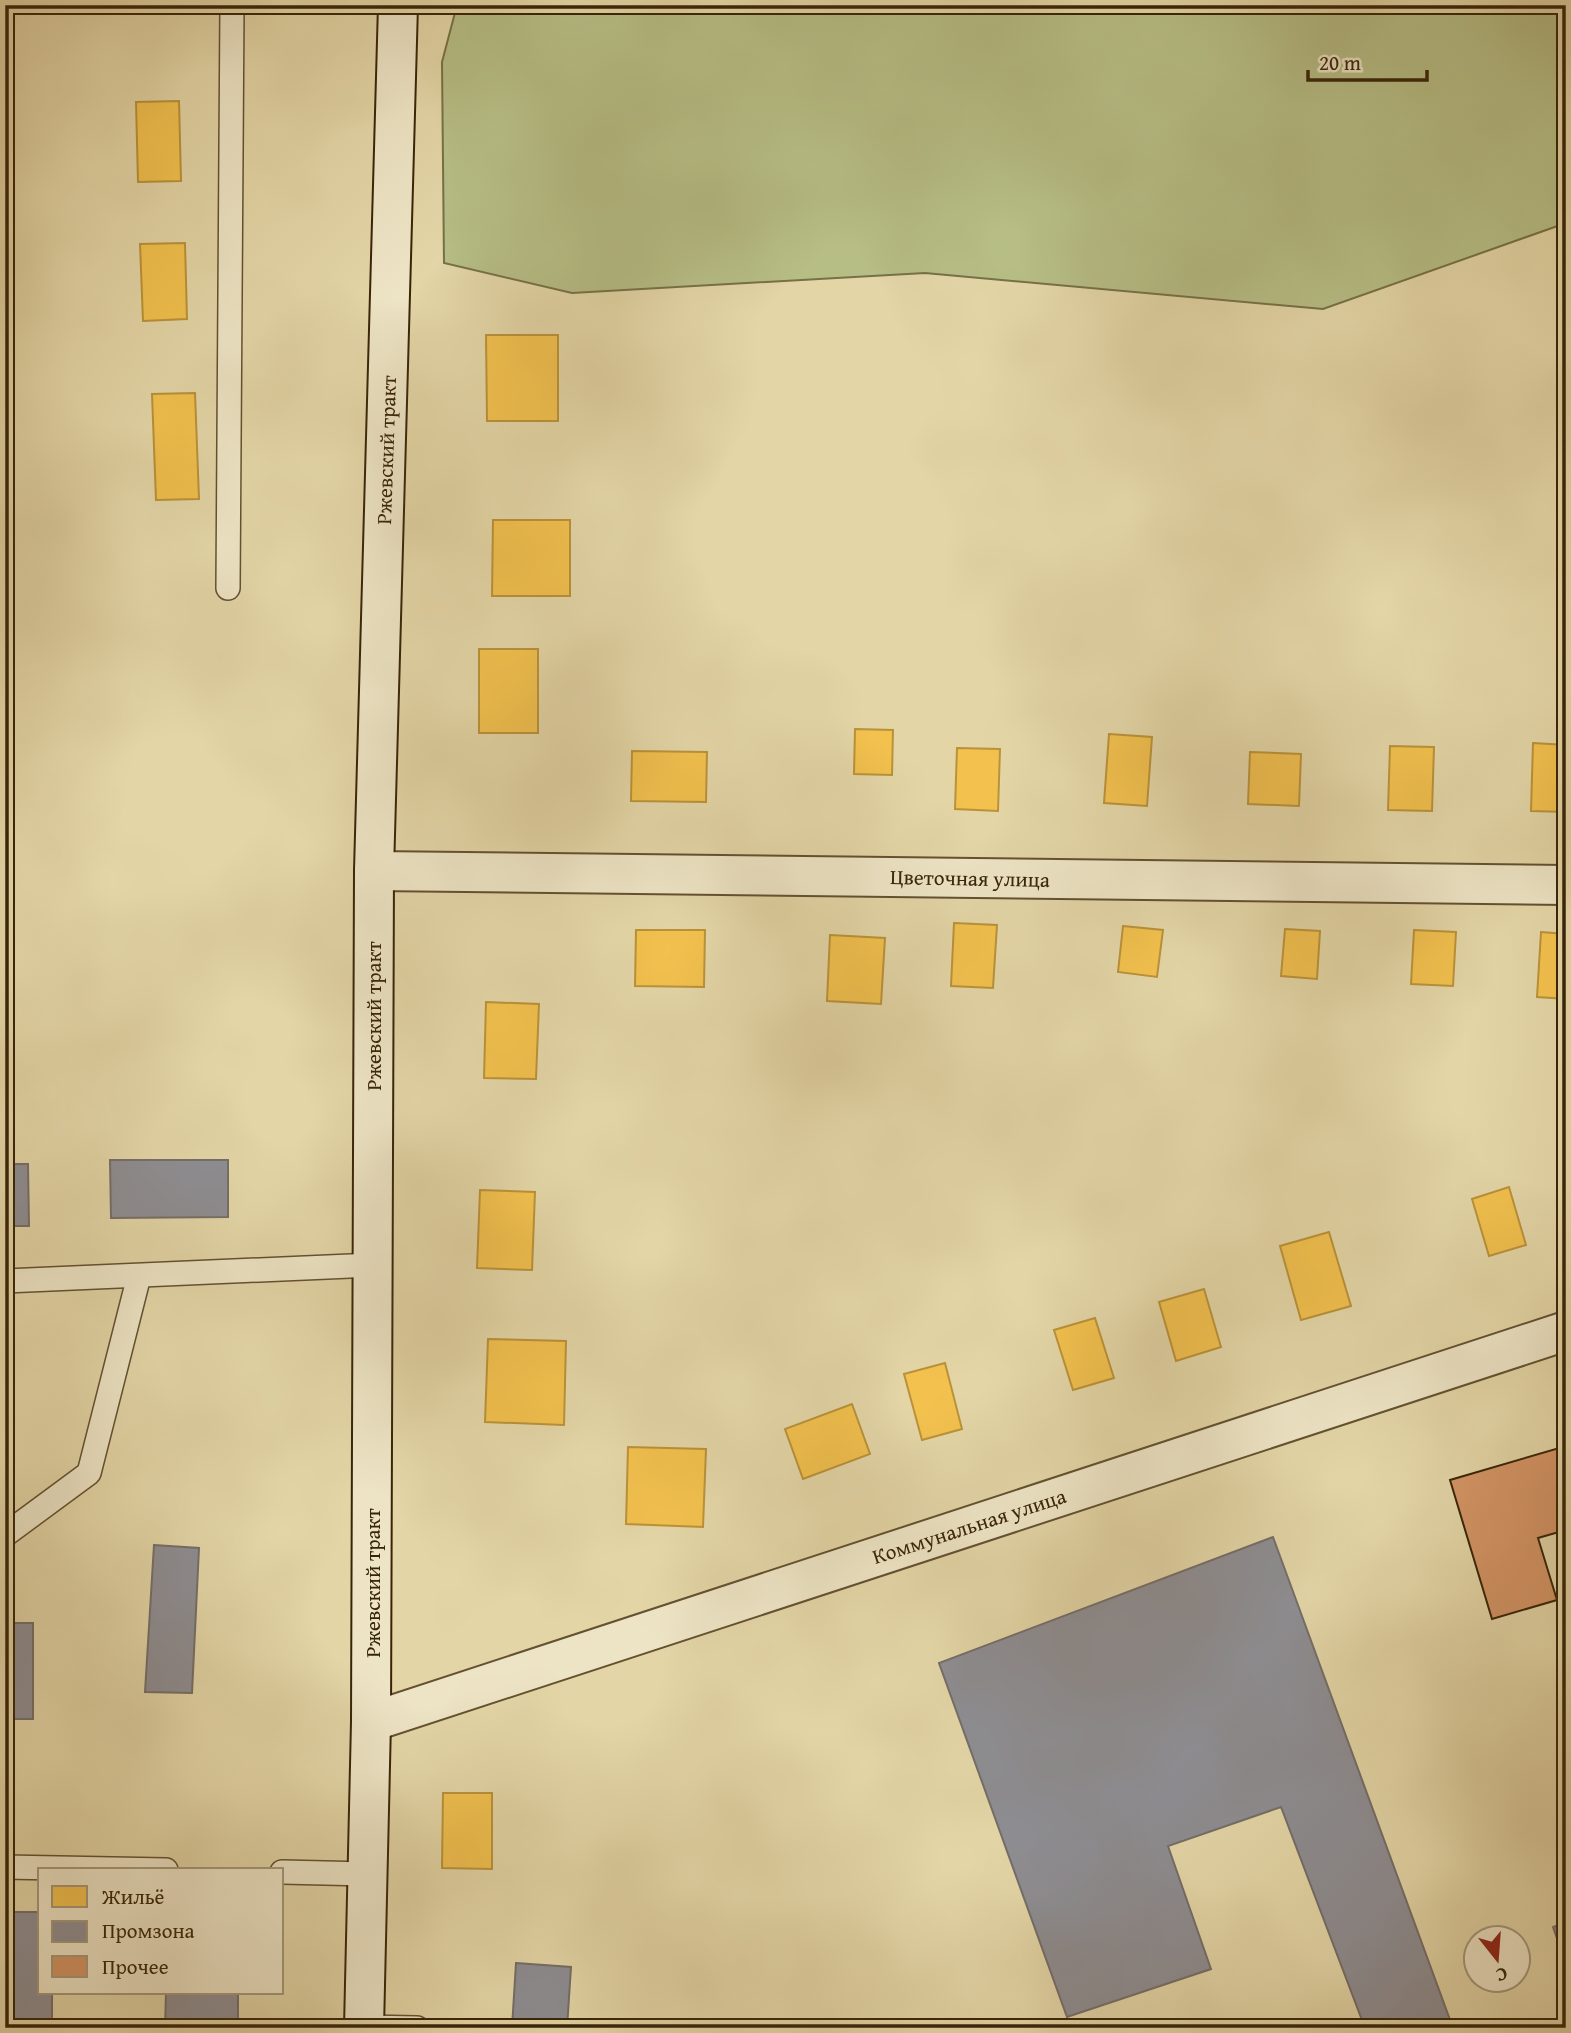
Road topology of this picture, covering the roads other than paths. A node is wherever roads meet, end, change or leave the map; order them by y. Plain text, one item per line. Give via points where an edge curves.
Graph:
1 (232, 5) edge
2 (398, 5) edge
3 (228, 588) dead end
4 (374, 871) junction
5 (1566, 885) edge
6 (373, 1265) junction
7 (139, 1276) junction
8 (5, 1282) edge
9 (1566, 1331) edge
10 (5, 1535) edge
11 (371, 1722) junction
12 (5, 1867) edge
13 (59, 1868) edge
14 (284, 1872) edge
15 (368, 1874) junction
16 (364, 2027) edge
17 (417, 2028) edge

1 - 3 lane
2 - 4 street, Ржевский тракт
4 - 5 street, Цветочная улица
4 - 6 street, Ржевский тракт
6 - 7 lane
6 - 11 street, Ржевский тракт
7 - 8 lane
7 - 10 lane via 89,1472
9 - 11 street, Коммунальная улица
11 - 15 street, Ржевский тракт
12 - 13 lane
14 - 15 lane
15 - 16 street, Ржевский тракт
16 - 17 lane

